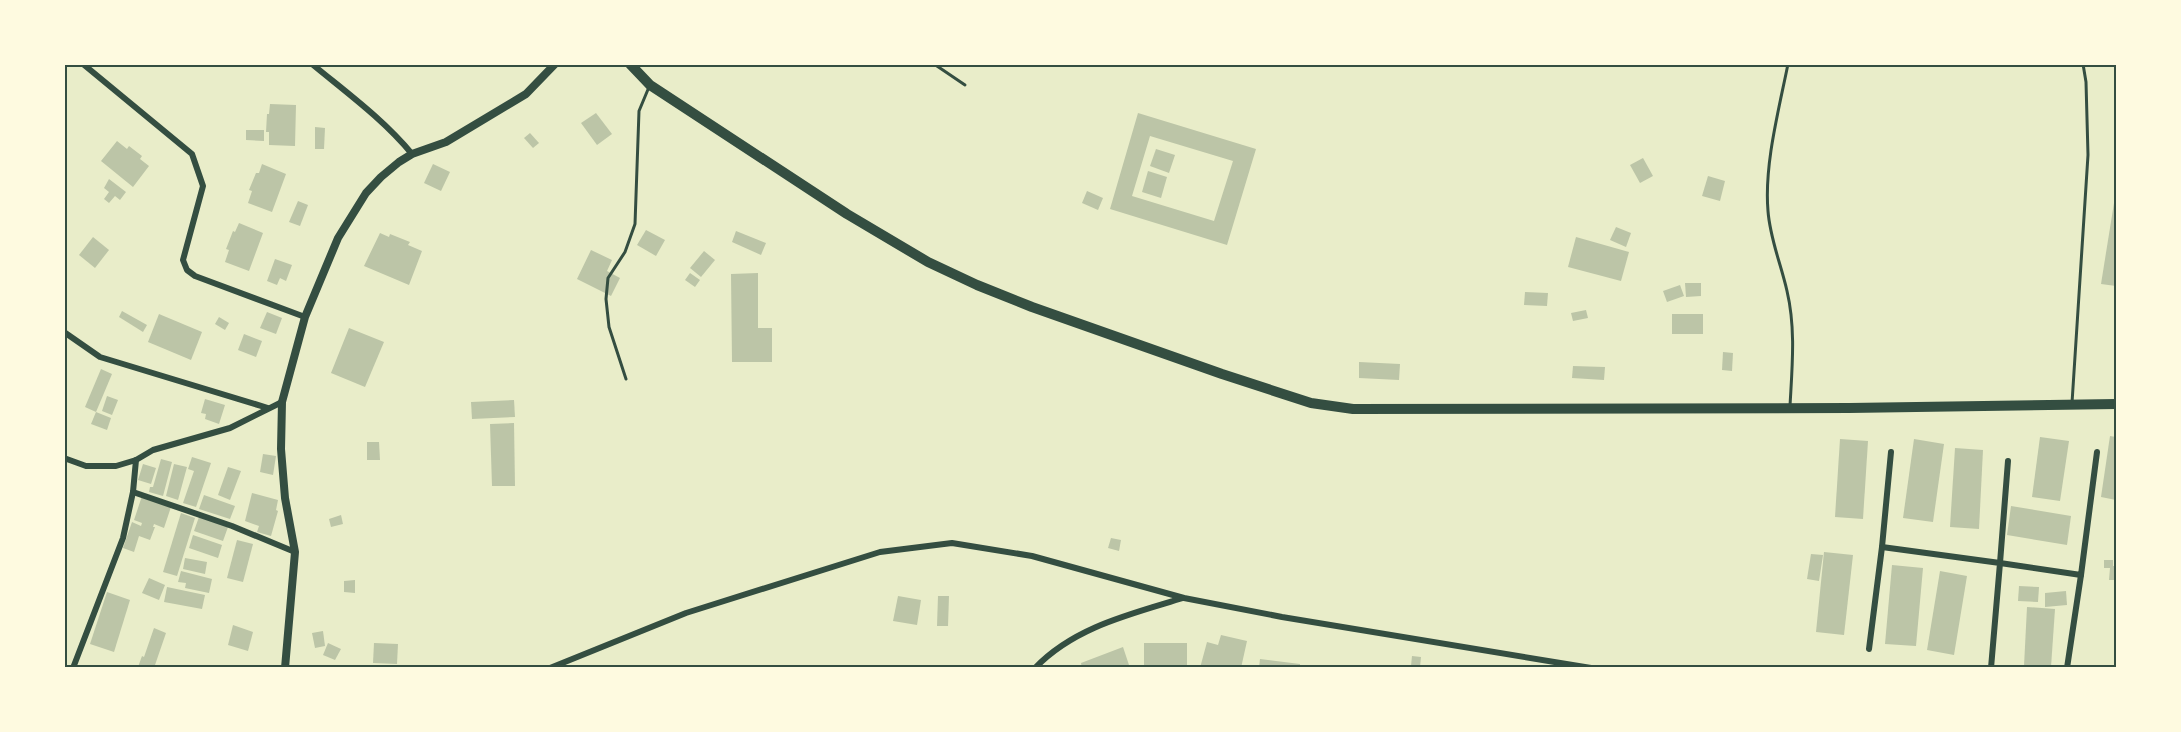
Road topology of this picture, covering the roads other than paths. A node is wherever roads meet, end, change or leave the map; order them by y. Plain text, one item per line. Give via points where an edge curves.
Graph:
1 (83, 64) edge
2 (312, 64) edge
3 (555, 64) edge
4 (630, 64) edge
5 (934, 64) edge
6 (1788, 64) edge
7 (2083, 64) edge
8 (650, 85) junction
9 (965, 85) dead end
10 (412, 154) junction
11 (305, 317) junction
12 (64, 332) edge
13 (626, 379) dead end
14 (282, 402) junction
15 (2072, 404) junction
16 (2116, 404) edge
17 (268, 408) junction
18 (1790, 408) junction
19 (1891, 452) dead end
20 (2097, 452) dead end
21 (64, 458) edge
22 (136, 460) junction
23 (2008, 461) dead end
24 (133, 492) junction
25 (1882, 547) junction
26 (295, 552) junction
27 (2000, 564) junction
28 (2081, 575) junction
29 (1184, 598) junction
30 (1869, 649) dead end
31 (73, 668) edge
32 (285, 668) edge
33 (550, 668) edge
34 (1035, 668) edge
35 (1591, 668) edge
36 (1991, 668) edge
37 (2067, 668) edge

1 - 11 street via 192,154 202,186 183,260 187,270
2 - 10 street via 372,112
3 - 10 street via 517,100 446,142
4 - 8 main road
5 - 9 lane
6 - 18 lane via 1771,157 1768,209 1773,243 1788,292 1793,340
7 - 15 lane via 2088,155
8 - 13 lane via 639,111 635,224 625,252 608,278 606,298 609,327
8 - 18 main road via 847,214 938,267 1032,307 1311,403 1353,410
10 - 11 street via 366,193 338,238
11 - 14 street
12 - 17 street via 100,357
14 - 17 street
14 - 26 street via 285,498
15 - 16 main road
15 - 18 main road
17 - 22 street via 230,428 153,450
19 - 25 street
20 - 28 street
21 - 22 street via 102,467
22 - 24 street
23 - 27 street
24 - 26 street
24 - 31 street via 123,538
25 - 27 street
25 - 30 street
26 - 32 street
27 - 28 street
27 - 36 street
28 - 37 street
29 - 33 street via 1032,556 952,543 880,552 686,613
29 - 34 street via 1105,622 1074,638
29 - 35 street

